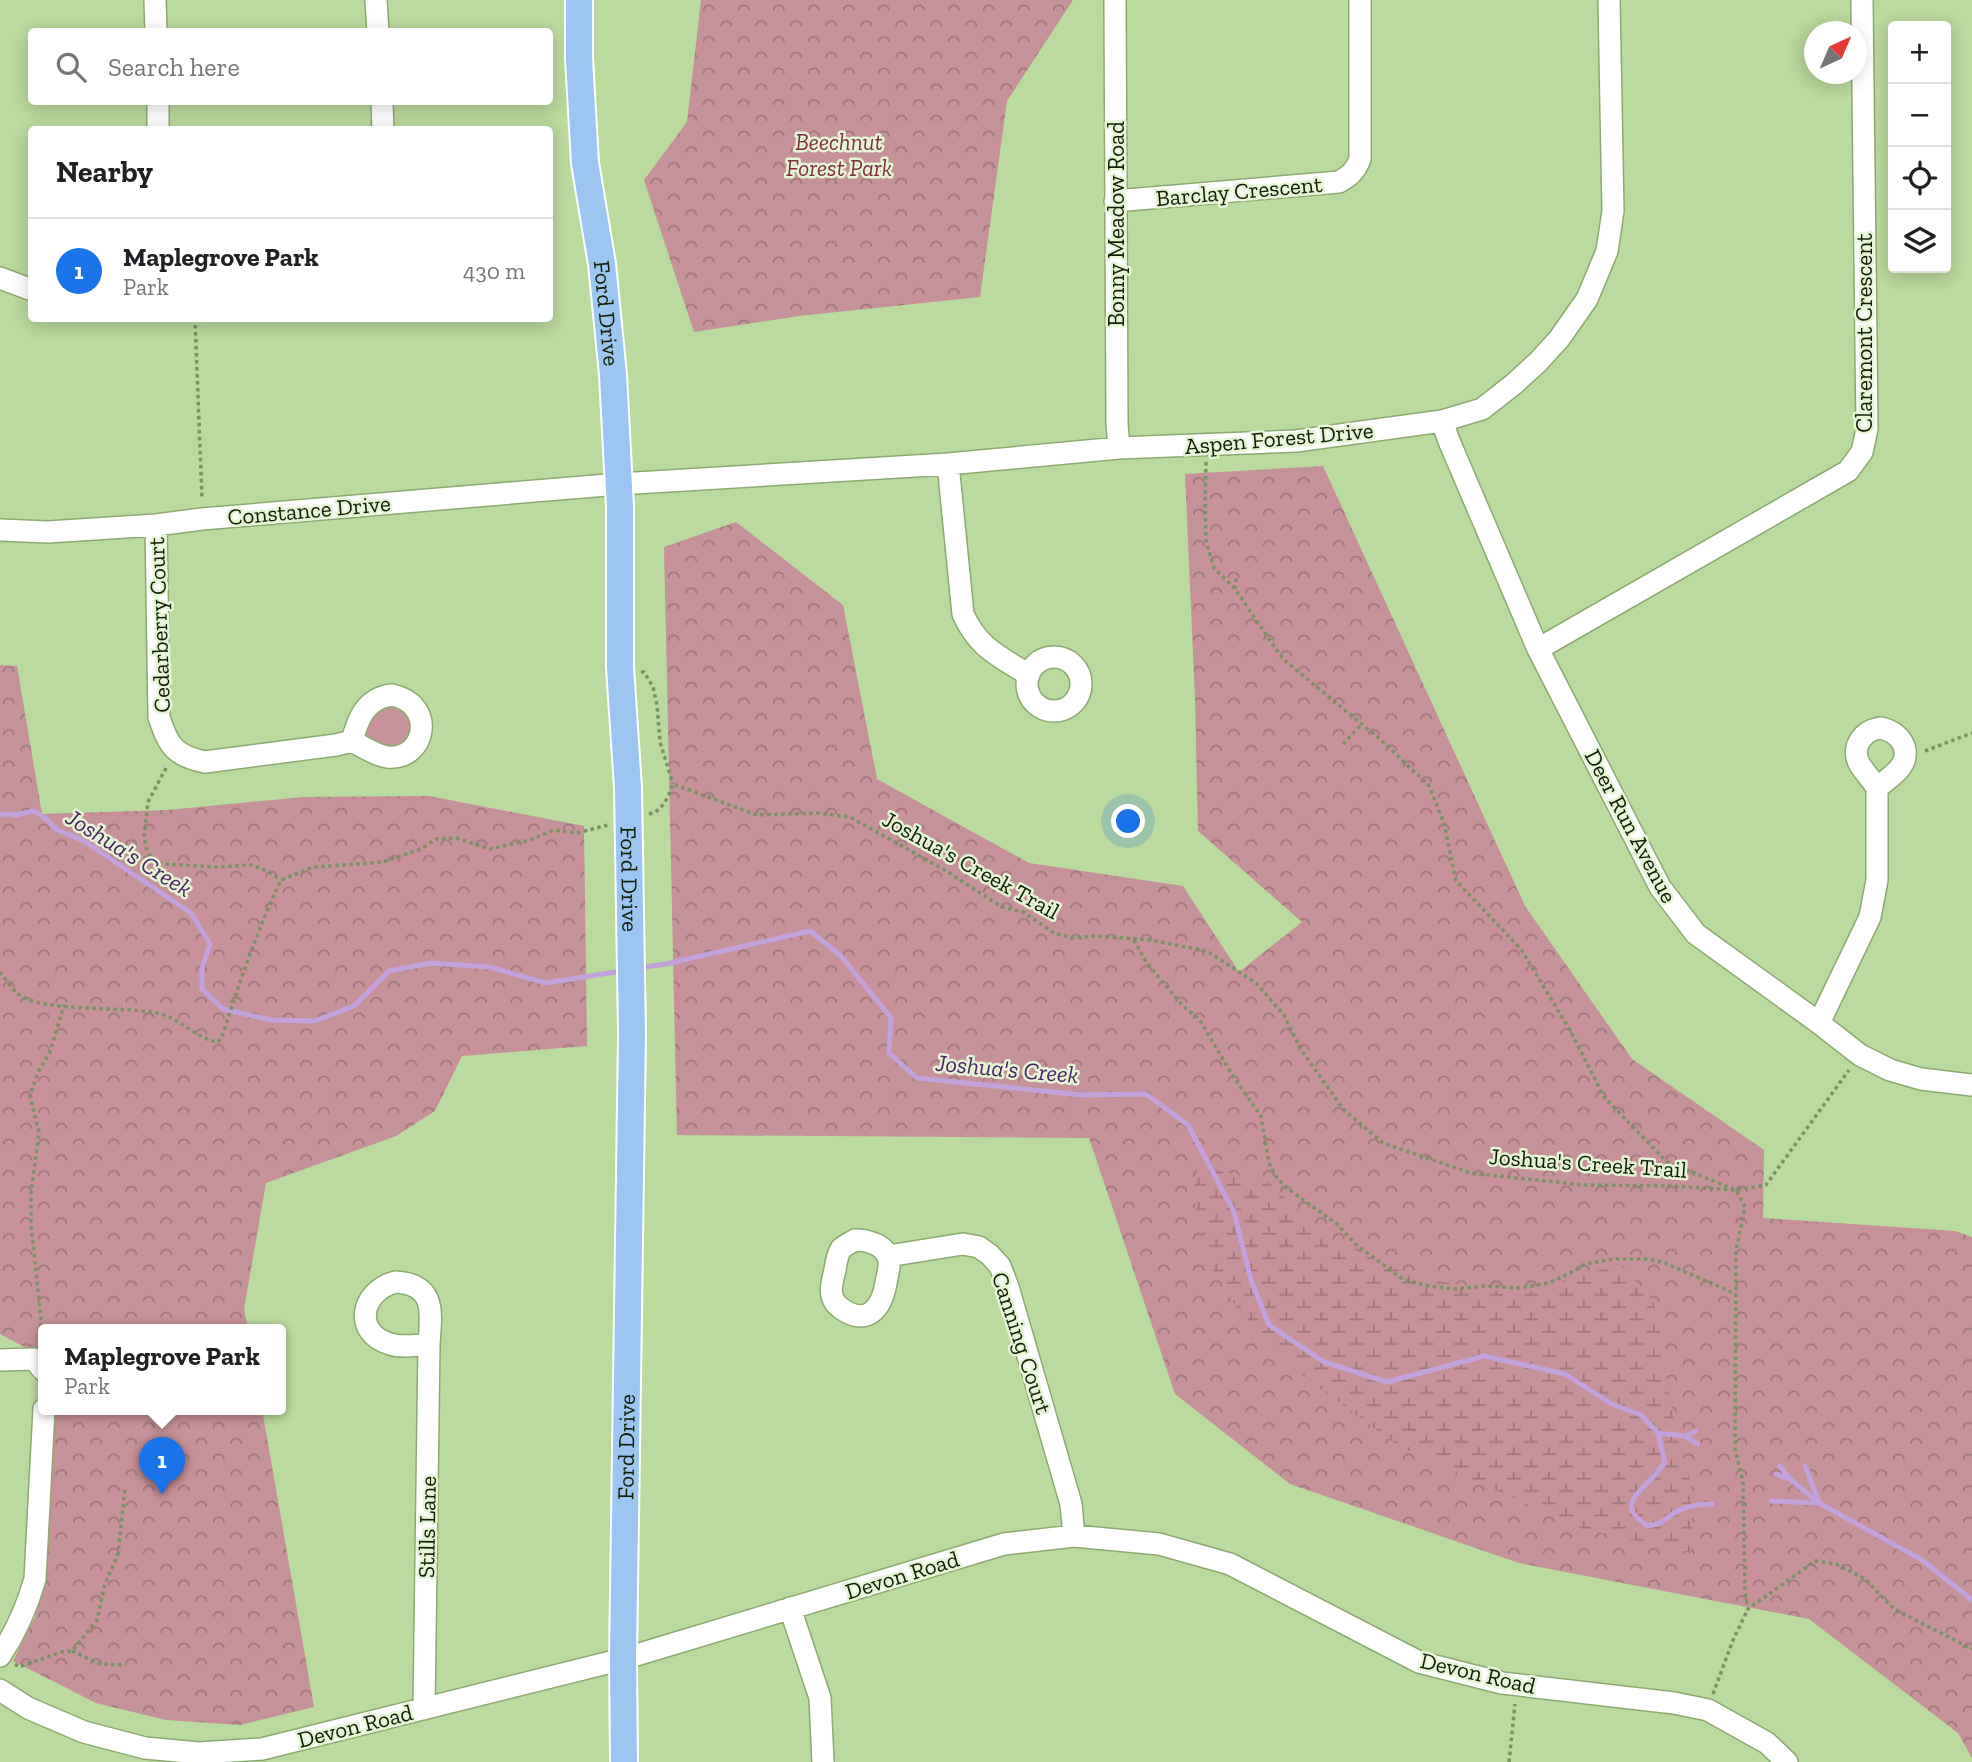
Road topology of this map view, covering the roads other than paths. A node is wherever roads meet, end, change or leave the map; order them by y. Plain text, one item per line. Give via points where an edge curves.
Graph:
1 (155, 0) edge
2 (376, 0) edge
3 (579, 0) edge
4 (1115, 0) edge
5 (1360, 0) edge
6 (1609, 0) edge
7 (1862, 0) edge
8 (156, 28) edge
9 (378, 28) edge
10 (158, 105) edge
11 (382, 105) edge
12 (158, 126) edge
13 (383, 126) edge
14 (1115, 201) junction
15 (0, 278) edge
16 (28, 288) edge
17 (1442, 421) junction
18 (1119, 449) junction
19 (948, 464) junction
20 (619, 484) junction
21 (156, 526) junction
22 (0, 530) edge
23 (1538, 649) junction
24 (1029, 675) dead end
25 (352, 741) dead end
26 (1877, 788) dead end
27 (1819, 1023) junction
28 (1972, 1085) edge
29 (888, 1256) dead end
30 (429, 1344) dead end
31 (0, 1360) edge
32 (38, 1365) edge
33 (44, 1415) edge
34 (1074, 1536) junction
35 (790, 1608) junction
36 (0, 1656) edge
37 (624, 1659) junction
38 (0, 1690) edge
39 (424, 1709) junction
40 (624, 1762) edge
41 (823, 1762) edge
42 (1787, 1762) edge

1 - 8 street
2 - 9 street
3 - 20 main road, Ford Drive via 585,163 602,264
4 - 14 street, Bonny Meadow Road
5 - 14 street, Barclay Crescent via 1360,159 1349,177 1339,182
6 - 17 street, Aspen Forest Drive via 1613,211 1607,251 1587,299 1538,362 1482,409
7 - 23 street, Claremont Crescent via 1867,429 1862,452 1848,471
10 - 12 street
11 - 13 street
14 - 18 street, Bonny Meadow Road
15 - 16 street
17 - 18 street, Aspen Forest Drive via 1296,441
17 - 23 street, Deer Run Avenue
18 - 19 street, Aspen Forest Drive
19 - 20 street, Aspen Forest Drive
19 - 24 street via 963,614 984,646
20 - 21 street, Constance Drive
20 - 37 main road, Ford Drive, bridge via 632,1034
21 - 22 street, Constance Drive via 48,533
21 - 25 street, Cedarberry Court via 159,717 176,751 205,762
23 - 27 street, Deer Run Avenue via 1660,887 1680,916 1696,934
26 - 27 street via 1877,880 1870,917
27 - 28 street, Deer Run Avenue via 1860,1055 1890,1069 1921,1079
29 - 34 street, Canning Court via 963,1244 979,1247 1000,1266 1071,1503
30 - 39 street, Stills Lane
31 - 32 street
33 - 36 street via 35,1579 29,1602
34 - 35 street, Devon Road via 1004,1544
34 - 42 street, Devon Road via 1159,1544 1230,1564 1419,1662 1502,1683 1708,1710 1767,1743
35 - 37 street, Devon Road
35 - 41 street via 820,1698
37 - 39 street, Devon Road
37 - 40 main road, Ford Drive
38 - 39 street, Devon Road via 28,1708 84,1732 145,1748 199,1753 262,1749

